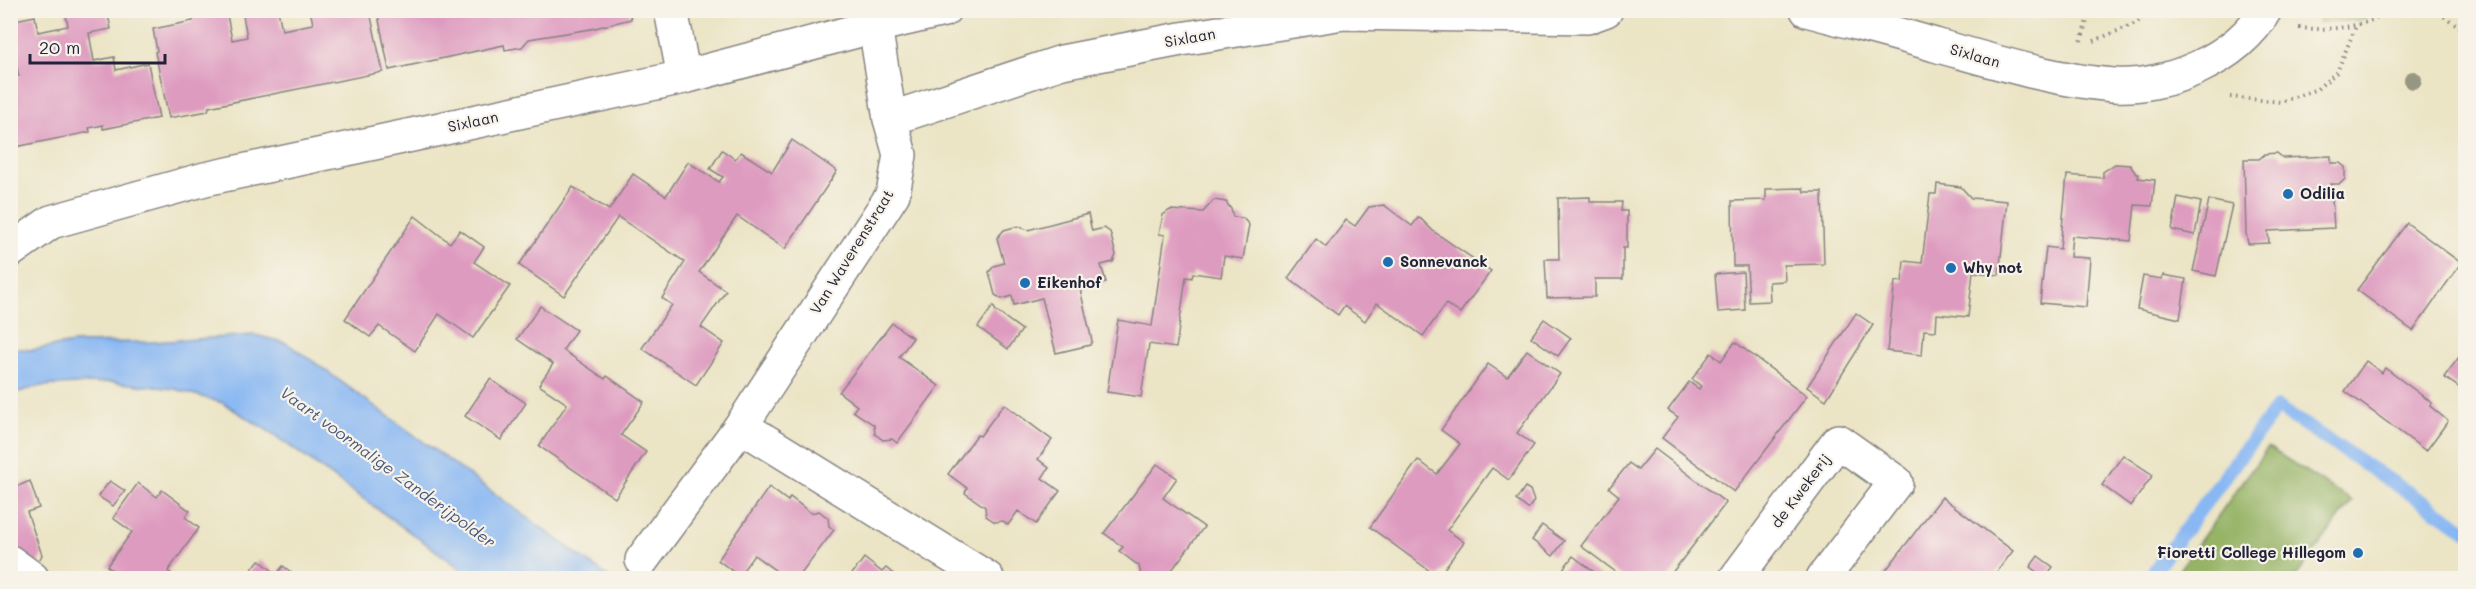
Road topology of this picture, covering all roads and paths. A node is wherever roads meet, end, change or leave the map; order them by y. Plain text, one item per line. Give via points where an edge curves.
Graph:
1 (671, 10) edge
2 (944, 10) edge
3 (1606, 10) edge
4 (1807, 10) edge
5 (2090, 10) edge
6 (2154, 10) edge
7 (2394, 10) edge
8 (2434, 10) edge
9 (2263, 14) edge
10 (875, 26) junction
11 (2356, 26) junction
12 (2466, 31) edge
13 (684, 77) junction
14 (2221, 95) dead end
15 (890, 119) junction
16 (10, 251) edge
17 (741, 426) junction
18 (642, 560) dead end
19 (10, 562) edge
20 (32, 579) edge
21 (987, 579) edge
22 (1736, 579) edge
23 (1823, 579) edge

1 - 13 street
2 - 10 street, Sixlaan
3 - 15 street, Sixlaan via 1587,17 1343,13 1062,62
4 - 9 street, Sixlaan via 2026,71 2114,85 2146,83 2194,71 2235,46
5 - 6 path via 2079,48 2136,23
7 - 11 path
8 - 12 path
9 - 11 path via 2292,28
10 - 13 street, Sixlaan
10 - 15 street, Van Waverenstraat
11 - 14 path via 2337,72 2317,89 2281,102
13 - 16 street, Sixlaan via 205,179 51,222
15 - 17 street, Van Waverenstraat via 900,155 893,194
17 - 18 street, Van Waverenstraat
17 - 21 street
19 - 20 street
22 - 23 street, de Kwekerij via 1838,441 1896,482

